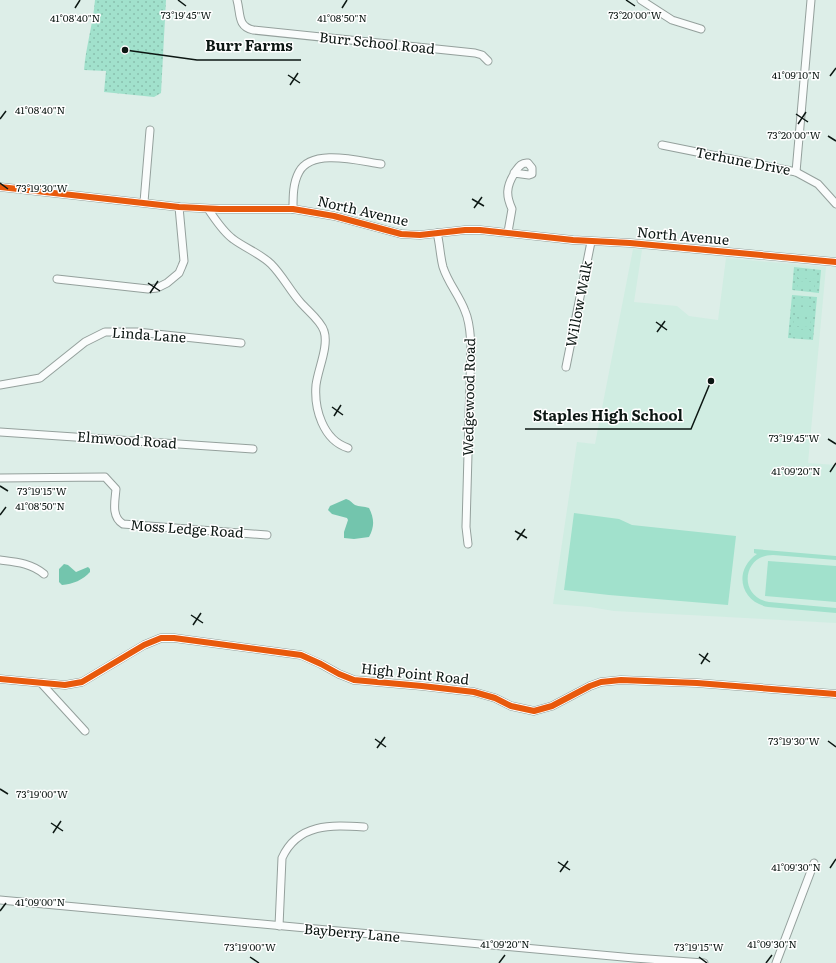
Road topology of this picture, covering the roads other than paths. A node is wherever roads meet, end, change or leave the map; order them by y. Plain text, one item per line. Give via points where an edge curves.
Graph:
1 (237, 0) edge
2 (641, 0) edge
3 (811, 0) edge
4 (701, 29) dead end
5 (488, 61) dead end
6 (150, 130) dead end
7 (662, 145) dead end
8 (381, 164) dead end
9 (796, 172) junction
10 (514, 173) dead end
11 (2, 188) edge
12 (144, 202) junction
13 (836, 204) edge
14 (179, 207) junction
15 (208, 209) junction
16 (293, 209) junction
17 (508, 232) junction
18 (437, 233) junction
19 (591, 242) junction
20 (836, 262) edge
21 (57, 279) dead end
22 (242, 343) dead end
23 (566, 367) dead end
24 (0, 385) edge
25 (0, 432) edge
26 (348, 448) dead end
27 (253, 449) dead end
28 (0, 478) edge
29 (267, 535) dead end
30 (468, 544) dead end
31 (0, 560) edge
32 (44, 574) dead end
33 (0, 679) edge
34 (41, 683) junction
35 (836, 694) edge
36 (85, 730) dead end
37 (364, 827) dead end
38 (814, 863) dead end
39 (0, 900) edge
40 (279, 926) junction
41 (652, 961) edge
42 (704, 963) edge
43 (776, 963) edge

1 - 5 street, Burr School Road via 242,24 253,30 475,53
2 - 4 street via 672,20
3 - 9 street
6 - 12 street
7 - 9 street, Terhune Drive
8 - 16 street via 323,158 311,161 300,170 296,180
9 - 13 street, Terhune Drive via 818,184
10 - 17 street via 507,195 512,209
11 - 12 street, North Avenue
12 - 14 street, North Avenue
14 - 15 street, North Avenue
14 - 21 street via 184,261 179,273 167,283 148,289
15 - 16 street, North Avenue
15 - 26 street via 231,238 271,264 323,329 326,340 316,386 316,400 322,424 327,432 336,443
16 - 18 street, North Avenue via 334,216 401,234
17 - 18 street, North Avenue via 466,230
17 - 19 street, North Avenue
18 - 30 street, Wedgewood Road via 442,266 465,310 470,333 466,527
19 - 20 street, North Avenue via 630,243
19 - 23 street, Willow Walk
22 - 24 street, Linda Lane via 137,332 105,332 85,342 40,378
25 - 27 street, Elmwood Road
28 - 29 street, Moss Ledge Road via 105,477 116,489 115,514 123,524
31 - 32 street via 24,563
33 - 34 street, High Point Road
34 - 35 street, High Point Road via 65,686 82,682 144,645 161,638 174,638 300,655 354,680 474,692 511,706 534,711 552,706 601,682 621,680
34 - 36 street
37 - 40 street via 311,829 287,848 282,858
38 - 43 street
39 - 40 street, Bayberry Lane
40 - 41 street, Bayberry Lane
41 - 42 street, Bayberry Lane

